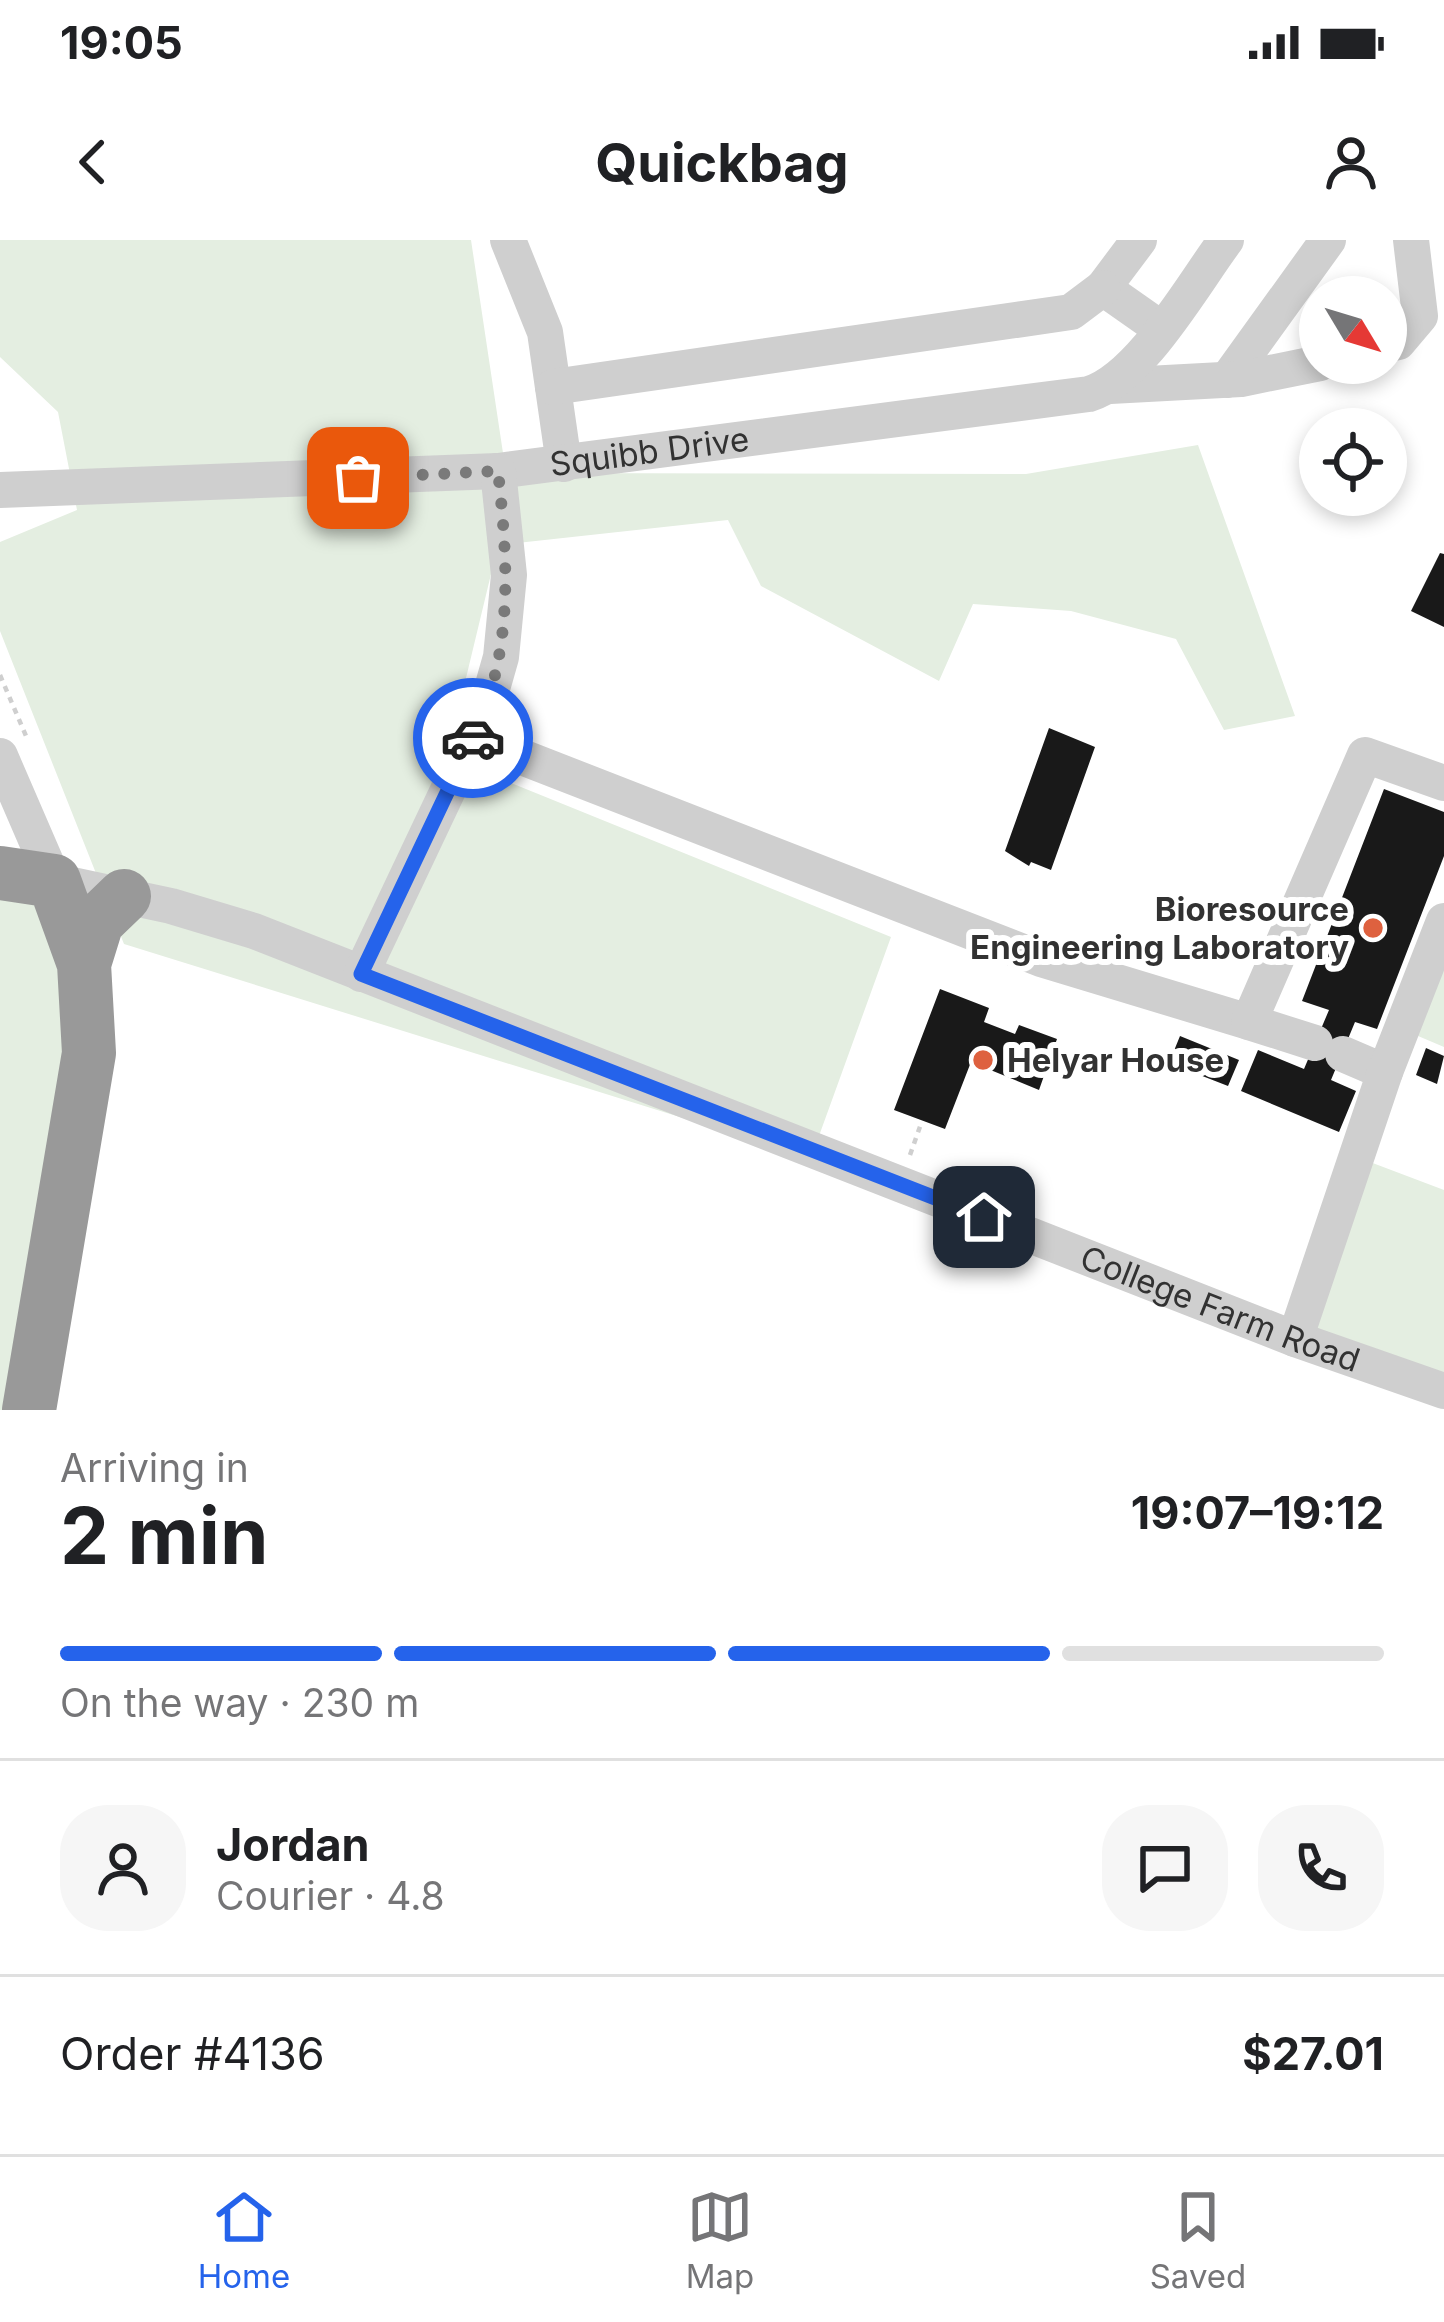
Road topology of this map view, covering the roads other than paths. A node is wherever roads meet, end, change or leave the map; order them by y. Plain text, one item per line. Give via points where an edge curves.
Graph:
1 (508, 240) edge
2 (1139, 240) edge
3 (1226, 240) edge
4 (1328, 240) edge
5 (1411, 240) edge
6 (1103, 288) junction
7 (1160, 328) junction
8 (1407, 331) edge
9 (1299, 367) edge
10 (1227, 380) junction
11 (1110, 386) junction
12 (553, 387) junction
13 (564, 464) junction
14 (498, 471) junction
15 (0, 490) edge
16 (473, 738) junction
17 (0, 756) edge
18 (1444, 783) edge
19 (0, 873) edge
20 (53, 881) junction
21 (124, 896) junction
22 (1444, 921) edge
23 (84, 964) junction
24 (361, 974) junction
25 (1249, 1022) junction
26 (1385, 1072) junction
27 (1295, 1339) junction
28 (1444, 1391) edge
29 (29, 1410) edge

1 - 12 street via 545,332
2 - 6 street
3 - 7 street
4 - 10 street
5 - 8 street via 1420,316
6 - 7 street
6 - 12 street via 1071,312
7 - 11 street
9 - 10 street, Squibb Drive
10 - 11 street, Squibb Drive
11 - 13 street, Squibb Drive
12 - 13 street
13 - 14 street, Squibb Drive
14 - 15 street, Squibb Drive
14 - 16 street via 509,575 501,657
16 - 24 street
16 - 25 street via 1041,959
17 - 20 street
18 - 25 street via 1365,755
19 - 20 highway
20 - 21 street, College Farm Road
20 - 23 highway
21 - 23 highway via 98,922
21 - 24 street, College Farm Road via 223,920
22 - 26 street
23 - 29 highway via 86,1088
24 - 27 street, College Farm Road
25 - 26 street
26 - 27 street
27 - 28 street, College Farm Road

